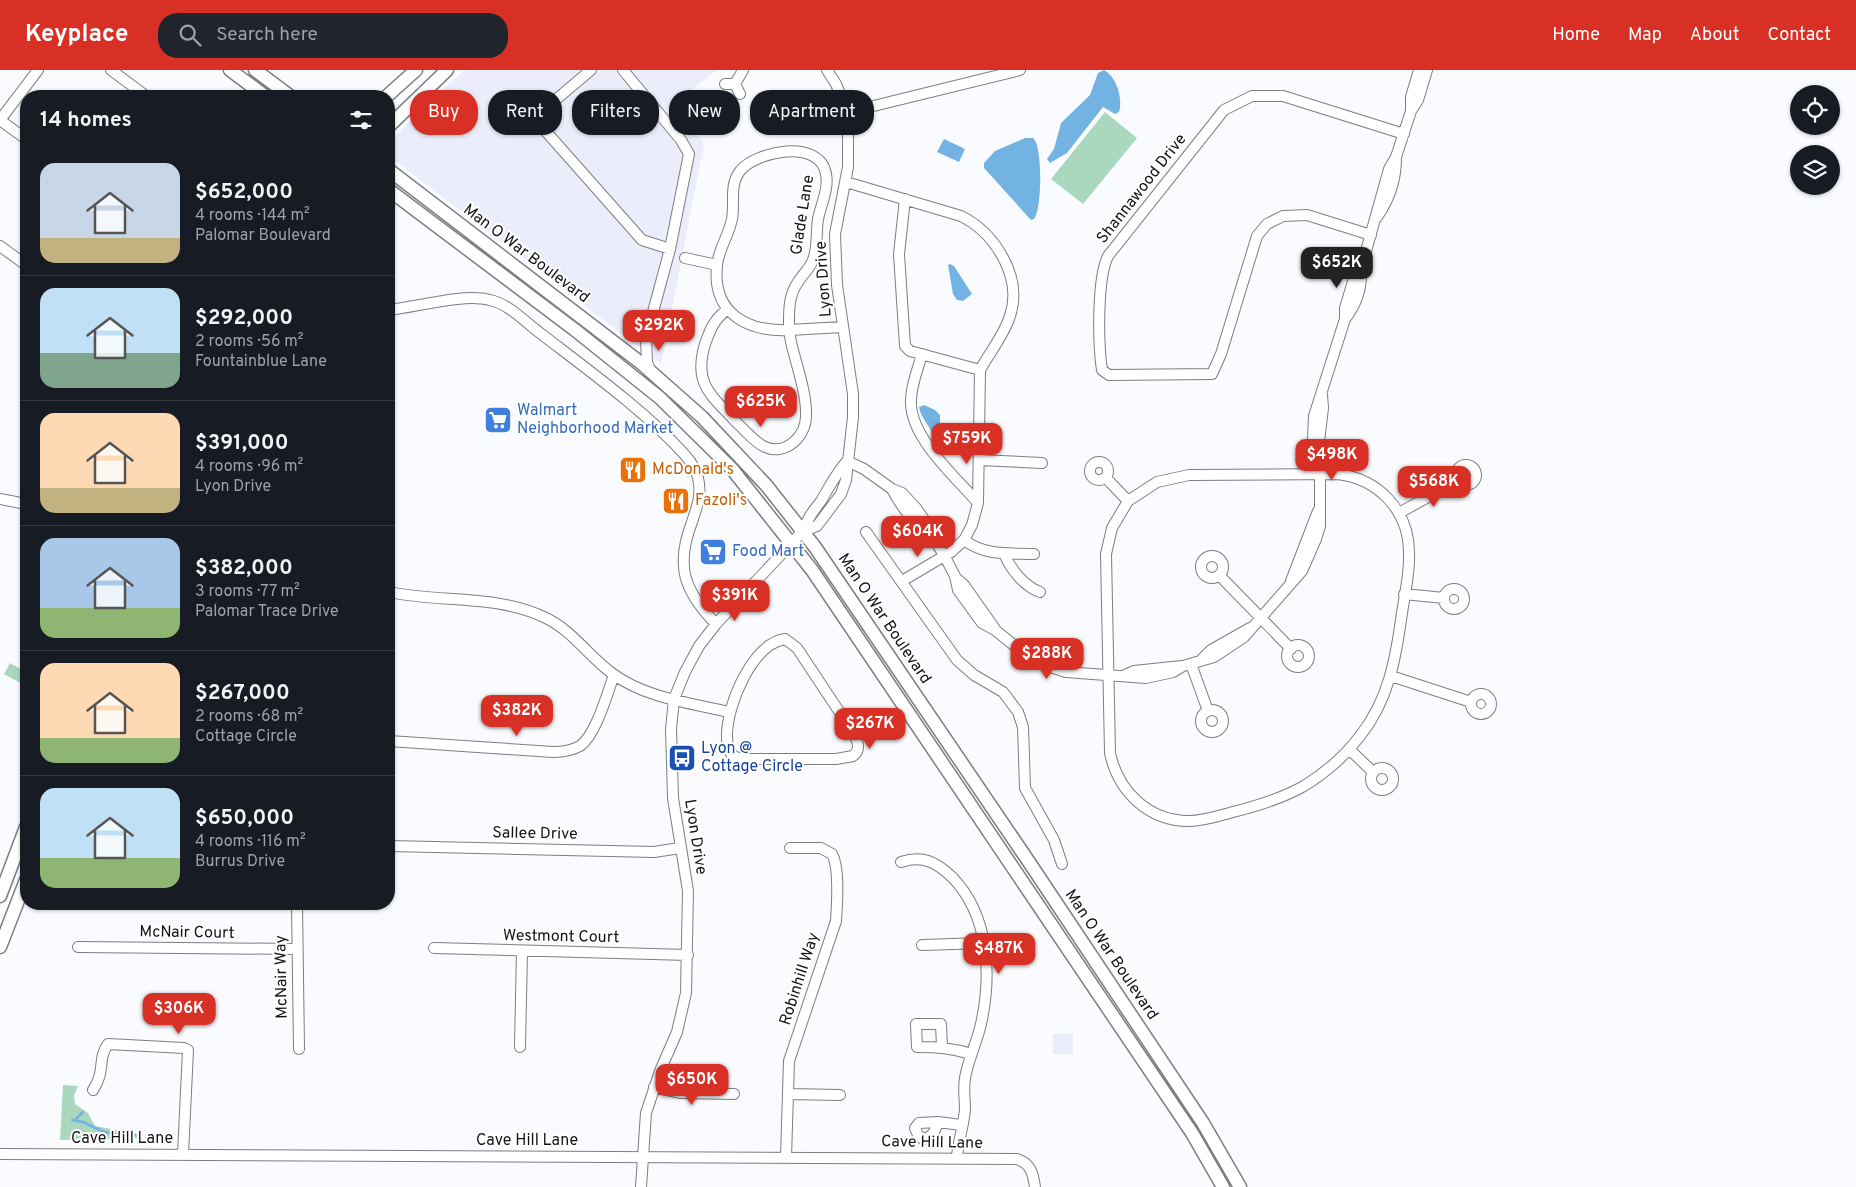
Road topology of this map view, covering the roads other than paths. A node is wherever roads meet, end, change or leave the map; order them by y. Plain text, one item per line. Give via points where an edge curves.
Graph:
1 (38, 70) edge
2 (111, 70) edge
3 (230, 70) edge
4 (255, 70) edge
5 (416, 70) edge
6 (447, 70) edge
7 (591, 70) edge
8 (623, 70) edge
9 (743, 70) edge
10 (827, 70) edge
11 (1020, 70) edge
12 (1419, 70) edge
13 (1427, 70) edge
14 (23, 90) edge
15 (138, 90) edge
16 (256, 90) edge
17 (282, 90) edge
18 (394, 90) edge
19 (736, 90) edge
20 (838, 90) edge
21 (20, 94) edge
22 (874, 106) edge
23 (1412, 111) junction
24 (0, 120) edge
25 (395, 120) edge
26 (1404, 134) junction
27 (20, 135) edge
28 (847, 135) edge
29 (395, 175) edge
30 (846, 182) junction
31 (395, 195) edge
32 (905, 199) junction
33 (1371, 234) junction
34 (0, 246) edge
35 (670, 248) junction
36 (685, 258) dead end
37 (20, 260) edge
38 (717, 265) junction
39 (395, 309) edge
40 (726, 310) junction
41 (842, 327) junction
42 (789, 330) junction
43 (646, 338) junction
44 (628, 352) junction
45 (922, 354) junction
46 (650, 370) junction
47 (980, 370) junction
48 (979, 460) junction
49 (847, 461) junction
50 (1042, 463) dead end
51 (1320, 474) junction
52 (1106, 478) dead end
53 (1457, 481) dead end
54 (0, 499) edge
55 (1128, 501) junction
56 (978, 502) junction
57 (20, 503) edge
58 (1399, 513) junction
59 (803, 531) junction
60 (866, 532) dead end
61 (964, 540) junction
62 (792, 543) junction
63 (1004, 553) junction
64 (1034, 554) dead end
65 (945, 557) junction
66 (1219, 575) dead end
67 (902, 581) junction
68 (1040, 592) dead end
69 (395, 593) edge
70 (1404, 594) junction
71 (1444, 598) dead end
72 (1260, 619) junction
73 (716, 624) junction
74 (1291, 649) dead end
75 (1187, 665) junction
76 (614, 675) junction
77 (1109, 676) junction
78 (1391, 676) junction
79 (674, 700) junction
80 (1471, 702) dead end
81 (1208, 711) dead end
82 (729, 712) junction
83 (395, 741) edge
84 (1349, 750) junction
85 (1374, 772) dead end
86 (20, 843) edge
87 (395, 846) edge
88 (680, 848) junction
89 (790, 848) dead end
90 (902, 862) dead end
91 (1062, 864) dead end
92 (20, 895) edge
93 (0, 896) edge
94 (297, 910) edge
95 (983, 943) junction
96 (922, 945) dead end
97 (0, 947) edge
98 (78, 947) dead end
99 (434, 948) dead end
100 (296, 949) junction
101 (522, 951) junction
102 (688, 955) junction
103 (942, 1047) dead end
104 (520, 1048) dead end
105 (299, 1049) dead end
106 (971, 1054) junction
107 (654, 1087) junction
108 (93, 1090) dead end
109 (734, 1094) dead end
110 (788, 1094) junction
111 (840, 1095) dead end
112 (938, 1122) dead end
113 (961, 1125) junction
114 (0, 1154) edge
115 (183, 1154) junction
116 (642, 1156) junction
117 (786, 1157) junction
118 (957, 1158) junction
119 (641, 1187) edge
120 (1035, 1187) edge
121 (1223, 1187) edge
122 (1240, 1187) edge

1 - 14 street
2 - 15 street
3 - 16 main road
4 - 17 main road
5 - 18 main road
6 - 25 main road
7 - 35 street via 534,118 642,240
8 - 35 street via 689,154
9 - 19 street via 730,84
10 - 20 street, Lyon Drive
11 - 22 street
12 - 23 street
13 - 23 street
21 - 24 street
23 - 26 street
24 - 27 street
26 - 33 street via 1389,169
26 - 33 street, Shannawood Drive via 1284,96 1252,96 1224,110 1103,265 1100,283 1102,370 1109,375 1212,374 1257,236 1275,219 1307,215
28 - 30 street, Lyon Drive
29 - 44 main road, Man O War Boulevard
30 - 32 street
30 - 41 street, Lyon Drive via 835,234
31 - 62 main road, Man O War Boulevard via 660,398 732,469
32 - 45 street via 899,254 904,342 910,351
32 - 47 street via 968,219 990,240 1005,262 1014,286 1011,314
33 - 51 street via 1360,269 1362,281 1353,310 1345,319 1322,394 1318,452
34 - 37 street
35 - 43 street
36 - 38 street
38 - 40 street, Glade Lane via 717,282
38 - 42 street, Glade Lane via 732,218 733,189 741,170 753,161 782,153 802,151 815,156 826,172 826,188 813,261 791,296
39 - 73 street via 472,298 500,304 566,352 672,442 693,465 700,488 698,505 683,546 689,589
40 - 42 street via 750,325
40 - 42 street via 713,323 709,333 701,359 702,380 714,398 757,442 771,448 793,443 802,433 806,416
41 - 42 street
41 - 49 street, Lyon Drive via 853,394
43 - 44 street
43 - 46 street
44 - 46 main road, Man O War Boulevard
45 - 47 street
45 - 56 street via 911,399 918,430 927,445
46 - 59 main road, Man O War Boulevard via 728,443
47 - 48 street
48 - 50 street
48 - 56 street
49 - 59 street, Lyon Drive via 833,476 808,516
49 - 65 street via 892,489
51 - 55 street via 1188,475 1157,482
51 - 58 street via 1364,480 1385,495
51 - 72 street via 1318,510 1290,583
52 - 55 street
53 - 58 street
54 - 57 street
55 - 77 street via 1112,528 1106,554
56 - 61 street
58 - 70 street via 1407,532 1410,552
59 - 62 street, Lyon Drive
59 - 122 main road, Man O War Boulevard via 1172,1075
60 - 67 street
61 - 63 street via 979,550
61 - 65 street
62 - 73 street, Lyon Drive
62 - 121 main road, Man O War Boulevard via 1106,1005 1192,1134
63 - 64 street
63 - 68 street via 1009,565 1027,585
65 - 67 street
65 - 77 street via 958,590 982,623 1034,656 1066,664 1076,672
66 - 72 street
67 - 91 street via 957,660 974,675 1003,692 1018,712 1023,727 1025,788 1054,840
69 - 76 street via 516,606 547,618
70 - 71 street
70 - 78 street
72 - 74 street
72 - 75 street via 1251,628 1211,650 1201,660
73 - 79 street, Lyon Drive via 691,659
75 - 77 street
75 - 81 street
76 - 79 street via 648,692
76 - 83 street via 592,731 573,749 553,752
77 - 84 street via 1110,745 1116,774 1137,802 1166,818 1199,820 1272,801 1320,775
78 - 80 street
78 - 84 street via 1370,723
79 - 82 street
79 - 88 street, Lyon Drive via 672,790
82 - 82 street via 727,746 739,758 846,759 858,751 854,734 797,648 786,639 770,645 751,668 737,690
84 - 85 street
86 - 93 main road
87 - 88 street, Sallee Drive via 654,852
88 - 102 street, Lyon Drive via 688,891
89 - 110 street, Robinhill Way via 821,848 832,854 836,864 837,907 836,921 789,1061
90 - 95 street via 925,859 949,875 972,904
92 - 97 main road
94 - 100 street, McNair Way
95 - 96 street
95 - 106 street via 985,1004
98 - 100 street, McNair Court
99 - 101 street, Westmont Court
100 - 105 street, McNair Way
101 - 102 street, Westmont Court
101 - 104 street
102 - 107 street, Lyon Drive via 686,993 677,1032
103 - 106 street
106 - 113 street via 965,1078
107 - 109 street via 680,1093
107 - 116 street, Lyon Drive via 646,1113
108 - 115 street via 101,1079 103,1051 108,1044 188,1050
110 - 111 street
110 - 117 street, Robinhill Way
112 - 113 street
113 - 118 street
114 - 115 street, Cave Hill Lane
115 - 116 street, Cave Hill Lane
116 - 117 street, Cave Hill Lane
116 - 119 street, Lyon Drive
117 - 118 street, Cave Hill Lane
118 - 120 street, Cave Hill Lane via 1017,1159 1031,1168

